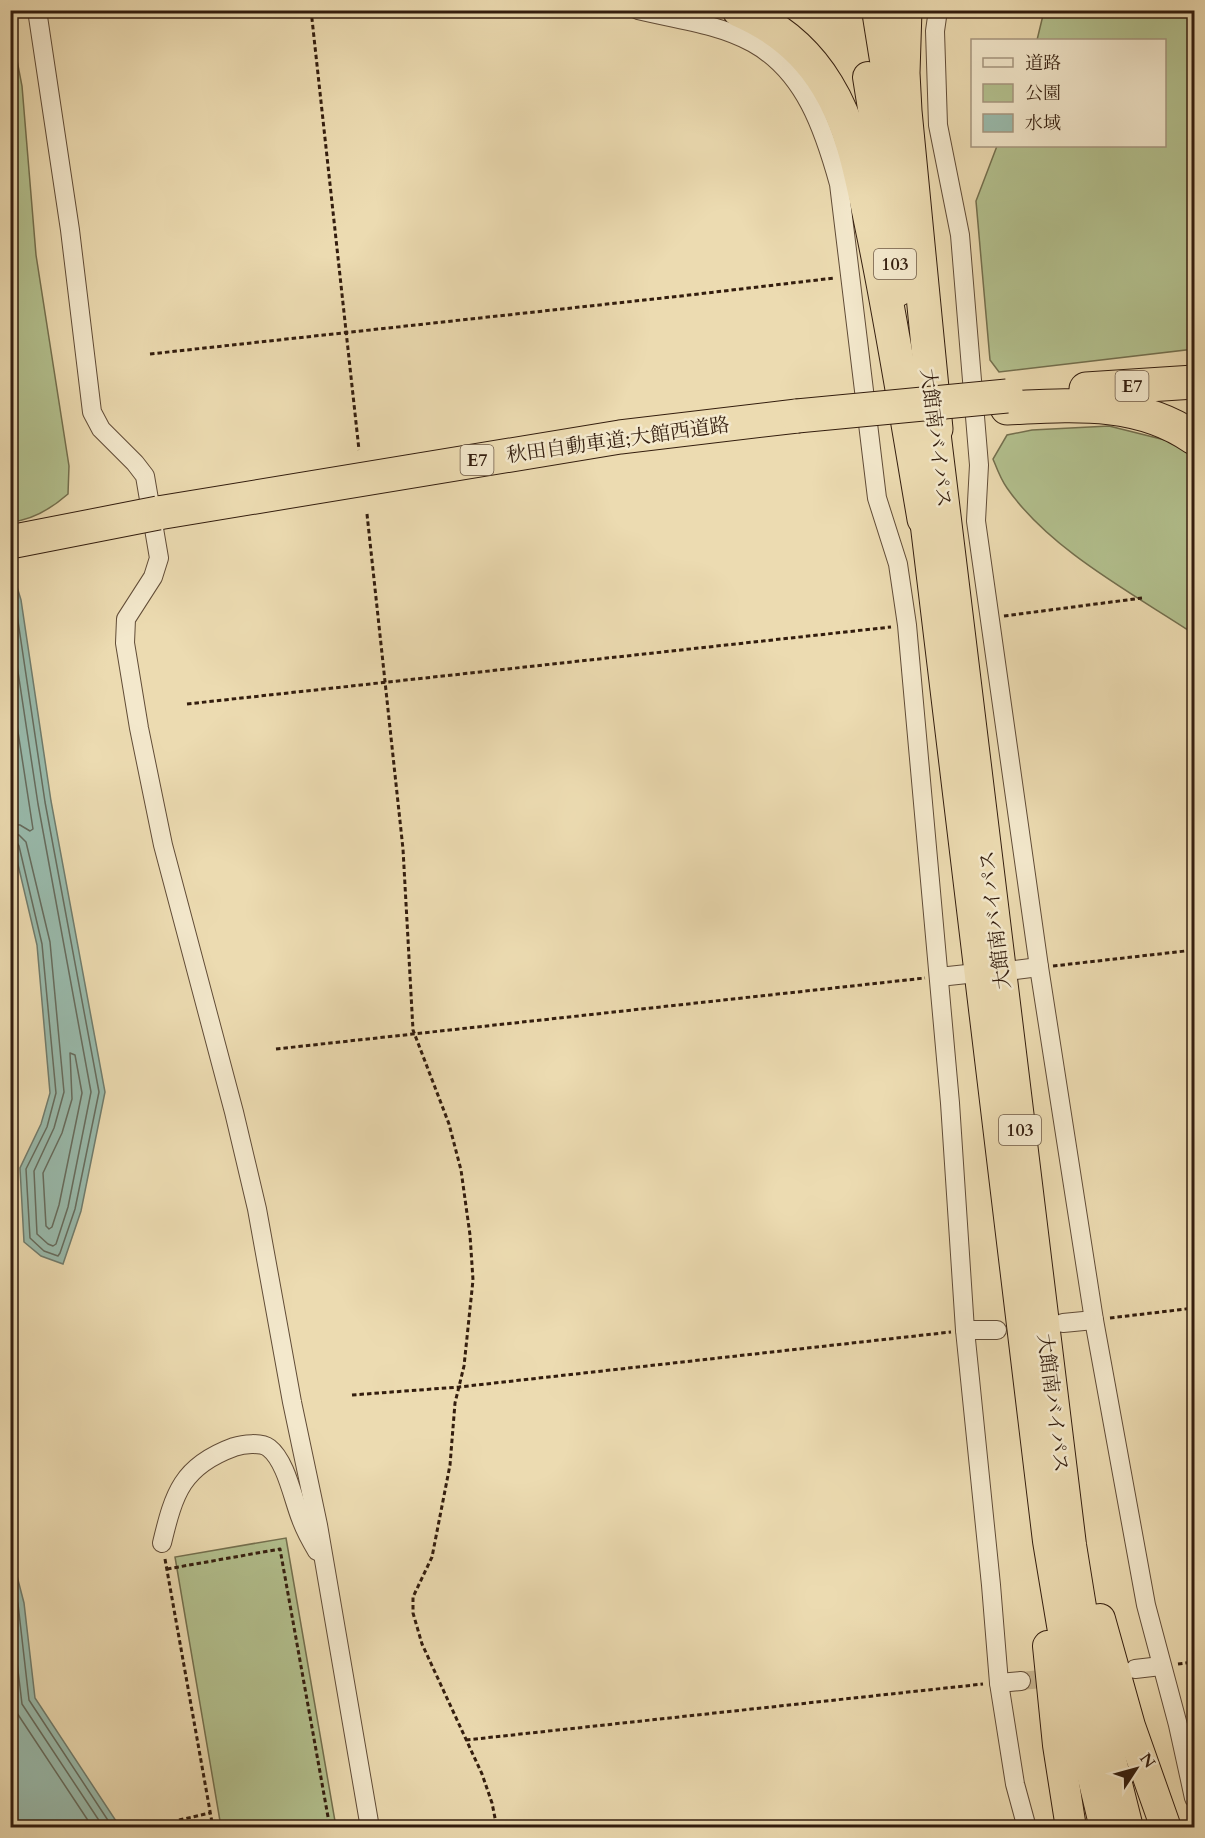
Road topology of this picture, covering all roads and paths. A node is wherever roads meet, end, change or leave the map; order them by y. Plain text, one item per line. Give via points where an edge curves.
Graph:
1 (37, 10) edge
2 (310, 10) edge
3 (638, 10) edge
4 (738, 10) edge
5 (856, 10) edge
6 (877, 10) edge
7 (905, 10) edge
8 (938, 10) edge
9 (851, 276) junction
10 (347, 332) junction
11 (150, 354) dead end
12 (1194, 373) edge
13 (1194, 382) edge
14 (1069, 390) junction
15 (1007, 402) junction
16 (936, 429) junction
17 (1194, 438) edge
18 (359, 450) dead end
19 (367, 514) dead end
20 (924, 519) junction
21 (10, 542) edge
22 (1142, 598) dead end
23 (991, 618) junction
24 (908, 625) junction
25 (385, 682) junction
26 (187, 704) dead end
27 (1194, 950) edge
28 (1039, 967) junction
29 (1015, 970) dead end
30 (967, 974) dead end
31 (939, 977) junction
32 (414, 1034) junction
33 (276, 1049) dead end
34 (1194, 1308) edge
35 (1094, 1320) junction
36 (1063, 1323) dead end
37 (965, 1330) junction
38 (997, 1330) dead end
39 (1038, 1371) junction
40 (459, 1387) junction
41 (352, 1395) dead end
42 (162, 1543) dead end
43 (325, 1566) junction
44 (1161, 1666) junction
45 (1135, 1669) dead end
46 (1021, 1681) tunnel mouth
47 (999, 1683) junction
48 (466, 1740) junction
49 (1194, 1798) edge
50 (210, 1814) junction
51 (179, 1820) dead end
52 (213, 1827) edge
53 (330, 1827) edge
54 (370, 1827) edge
55 (497, 1827) edge
56 (1028, 1827) edge
57 (1071, 1827) edge
58 (1105, 1827) edge
59 (1128, 1827) edge
60 (1166, 1827) edge

1 - 43 street via 92,412 101,429 145,476 159,558 153,577 126,619 125,643 139,728 163,845 257,1209
2 - 10 path
3 - 9 street via 720,30 753,43 789,72 828,142 839,184
4 - 20 highway via 771,26 797,46 828,86 840,111 861,174
5 - 20 highway, 大館南バイパス / 103 via 889,209
6 - 16 highway, 大館南バイパス / 103
7 - 16 highway via 905,111
8 - 23 street via 938,125 960,235 979,465 976,521
9 - 10 path
9 - 24 street via 877,498 898,564
10 - 11 path
10 - 18 path
12 - 14 highway
13 - 14 highway, 秋田自動車道;大館西道路 / E7
14 - 15 highway, 秋田自動車道;大館西道路 / E7
15 - 17 highway via 1117,407 1165,421
15 - 21 highway, 秋田自動車道;大館西道路 / E7, bridge via 797,416 620,437 158,513
16 - 39 highway, 大館南バイパス / 103
19 - 25 path
20 - 39 highway, 大館南バイパス / 103
22 - 23 path
23 - 28 street
24 - 25 path
24 - 31 street
25 - 26 path
25 - 32 path via 404,849
27 - 28 path
28 - 29 street
28 - 35 street
30 - 31 street
31 - 32 path
31 - 37 street
32 - 33 path
32 - 40 path via 449,1124 461,1170 470,1235 474,1280
34 - 35 path
35 - 36 street
35 - 44 street via 1144,1595
37 - 38 street
37 - 40 path
37 - 47 street
39 - 57 highway via 1051,1686
39 - 58 highway, 大館南バイパス / 103 via 1048,1541 1060,1623
39 - 59 highway, 大館南バイパス / 103 via 1099,1710
39 - 60 highway via 1066,1472 1094,1599 1130,1726
40 - 41 path
40 - 48 path via 436,1538 432,1557 413,1597 413,1613 422,1644
42 - 43 street via 170,1506 186,1476 214,1454 241,1444 260,1445 269,1448 282,1466 301,1521
43 - 54 street
44 - 45 street
44 - 49 street
46 - 47 street
47 - 48 path
47 - 56 street via 1015,1784
48 - 55 path via 482,1774
50 - 51 path
50 - 52 path
50 - 53 path via 167,1569 280,1549

